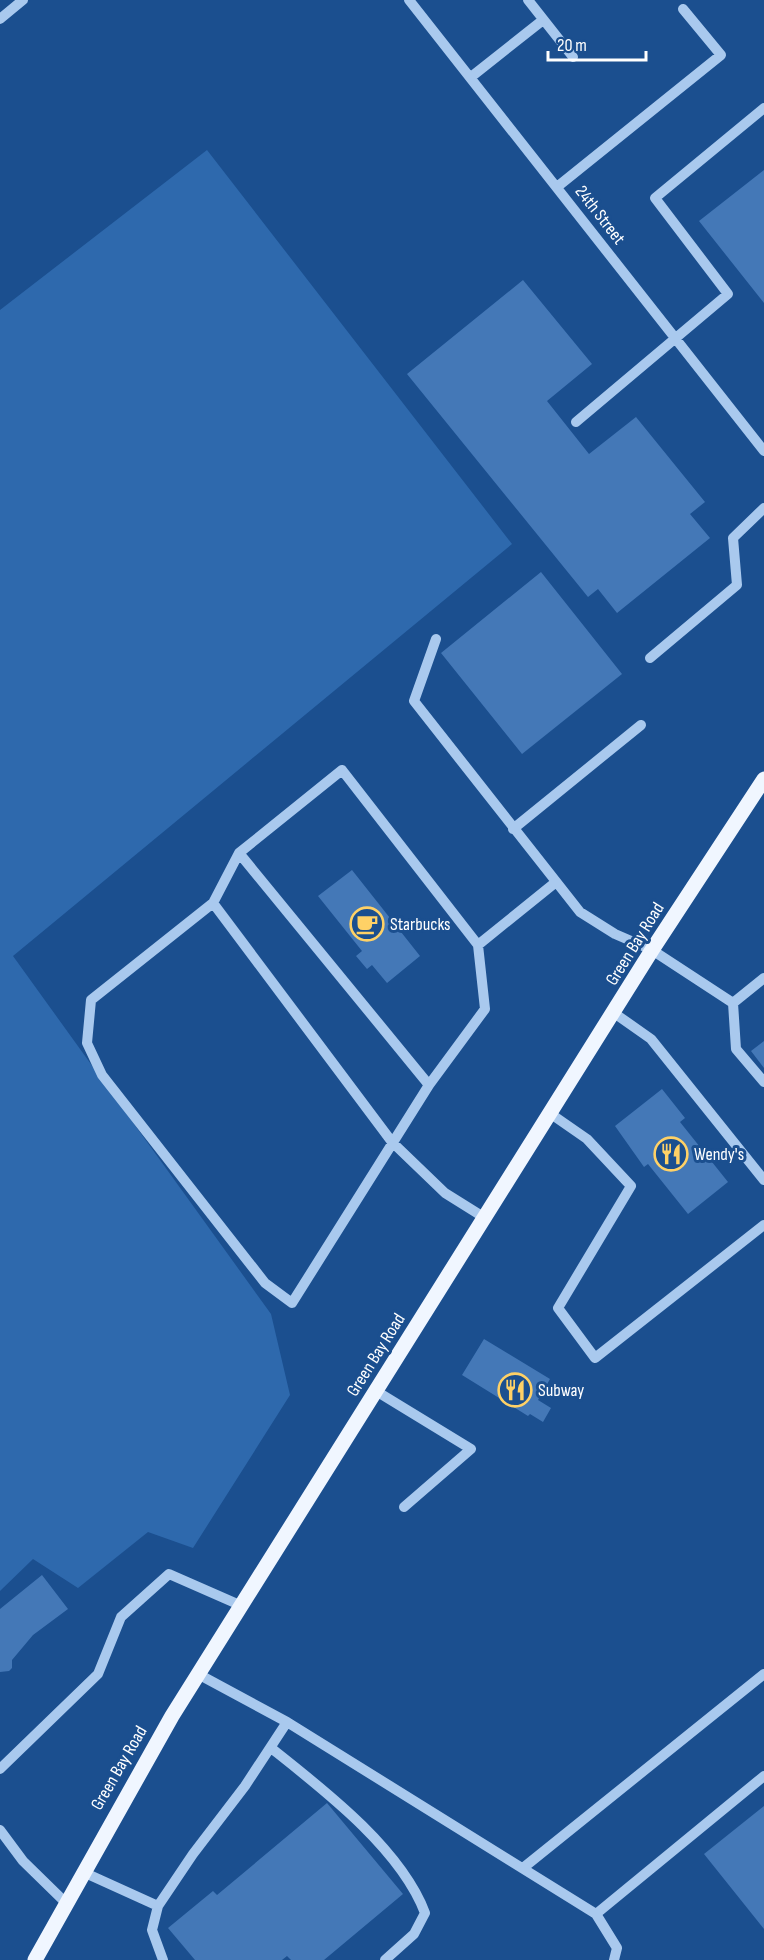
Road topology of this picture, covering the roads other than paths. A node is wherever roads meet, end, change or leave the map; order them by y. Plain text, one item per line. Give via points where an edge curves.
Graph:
1 (23, 0) edge
2 (409, 0) edge
3 (528, 0) edge
4 (683, 9) dead end
5 (0, 19) edge
6 (543, 20) junction
7 (573, 57) dead end
8 (471, 77) junction
9 (764, 108) edge
10 (557, 187) junction
11 (675, 337) junction
12 (576, 422) dead end
13 (764, 451) edge
14 (764, 508) edge
15 (436, 639) dead end
16 (650, 657) dead end
17 (641, 725) dead end
18 (764, 779) edge
19 (513, 829) junction
20 (239, 853) junction
21 (556, 882) junction
22 (213, 903) junction
23 (478, 945) junction
24 (652, 950) junction
25 (764, 978) edge
26 (733, 1003) junction
27 (614, 1013) junction
28 (764, 1082) edge
29 (429, 1085) junction
30 (551, 1114) junction
31 (392, 1142) junction
32 (764, 1180) edge
33 (485, 1218) junction
34 (764, 1225) edge
35 (376, 1390) junction
36 (404, 1507) dead end
37 (242, 1606) junction
38 (198, 1674) junction
39 (764, 1674) edge
40 (287, 1722) junction
41 (271, 1748) junction
42 (0, 1769) edge
43 (764, 1776) edge
44 (0, 1830) edge
45 (523, 1868) junction
46 (83, 1872) junction
47 (66, 1904) junction
48 (158, 1906) junction
49 (596, 1914) junction
50 (35, 1960) edge
51 (163, 1960) edge
52 (385, 1960) edge
53 (614, 1960) edge

1 - 5 street
2 - 8 street, 24th Street
3 - 6 street
4 - 10 street via 721,55
6 - 7 street
6 - 8 street
8 - 10 street, 24th Street
9 - 11 street via 655,198 728,294
10 - 11 street, 24th Street
11 - 12 street
11 - 13 street, 24th Street
14 - 16 street via 733,538 736,585
15 - 19 street via 414,701
17 - 19 street
18 - 24 main road, Green Bay Road
19 - 21 street
20 - 22 street
20 - 23 street via 342,770
20 - 29 street
21 - 23 street
21 - 24 street via 580,912 615,934
22 - 31 street
22 - 31 street via 91,1000 87,1042 102,1075 265,1283 292,1303
23 - 29 street via 485,1009
24 - 26 street
24 - 27 main road, Green Bay Road
25 - 26 street
26 - 28 street via 736,1048
27 - 30 main road, Green Bay Road
27 - 32 street via 651,1039
29 - 31 street
30 - 33 main road, Green Bay Road
30 - 34 street via 587,1139 631,1186 558,1308 595,1358
31 - 33 street via 445,1193
33 - 35 main road, Green Bay Road
35 - 36 street via 471,1449
35 - 37 main road, Green Bay Road
37 - 38 main road, Green Bay Road
37 - 42 street via 168,1574 121,1617 98,1674
38 - 40 street
38 - 46 main road, Green Bay Road
39 - 45 street
40 - 41 street
40 - 45 street
41 - 48 street
41 - 52 street via 334,1798 417,1890 425,1913 414,1934
43 - 49 street
44 - 47 street via 23,1861
45 - 49 street
46 - 47 main road, Green Bay Road
46 - 48 street
47 - 50 main road, Green Bay Road
48 - 51 street via 152,1930
49 - 53 street via 617,1948

